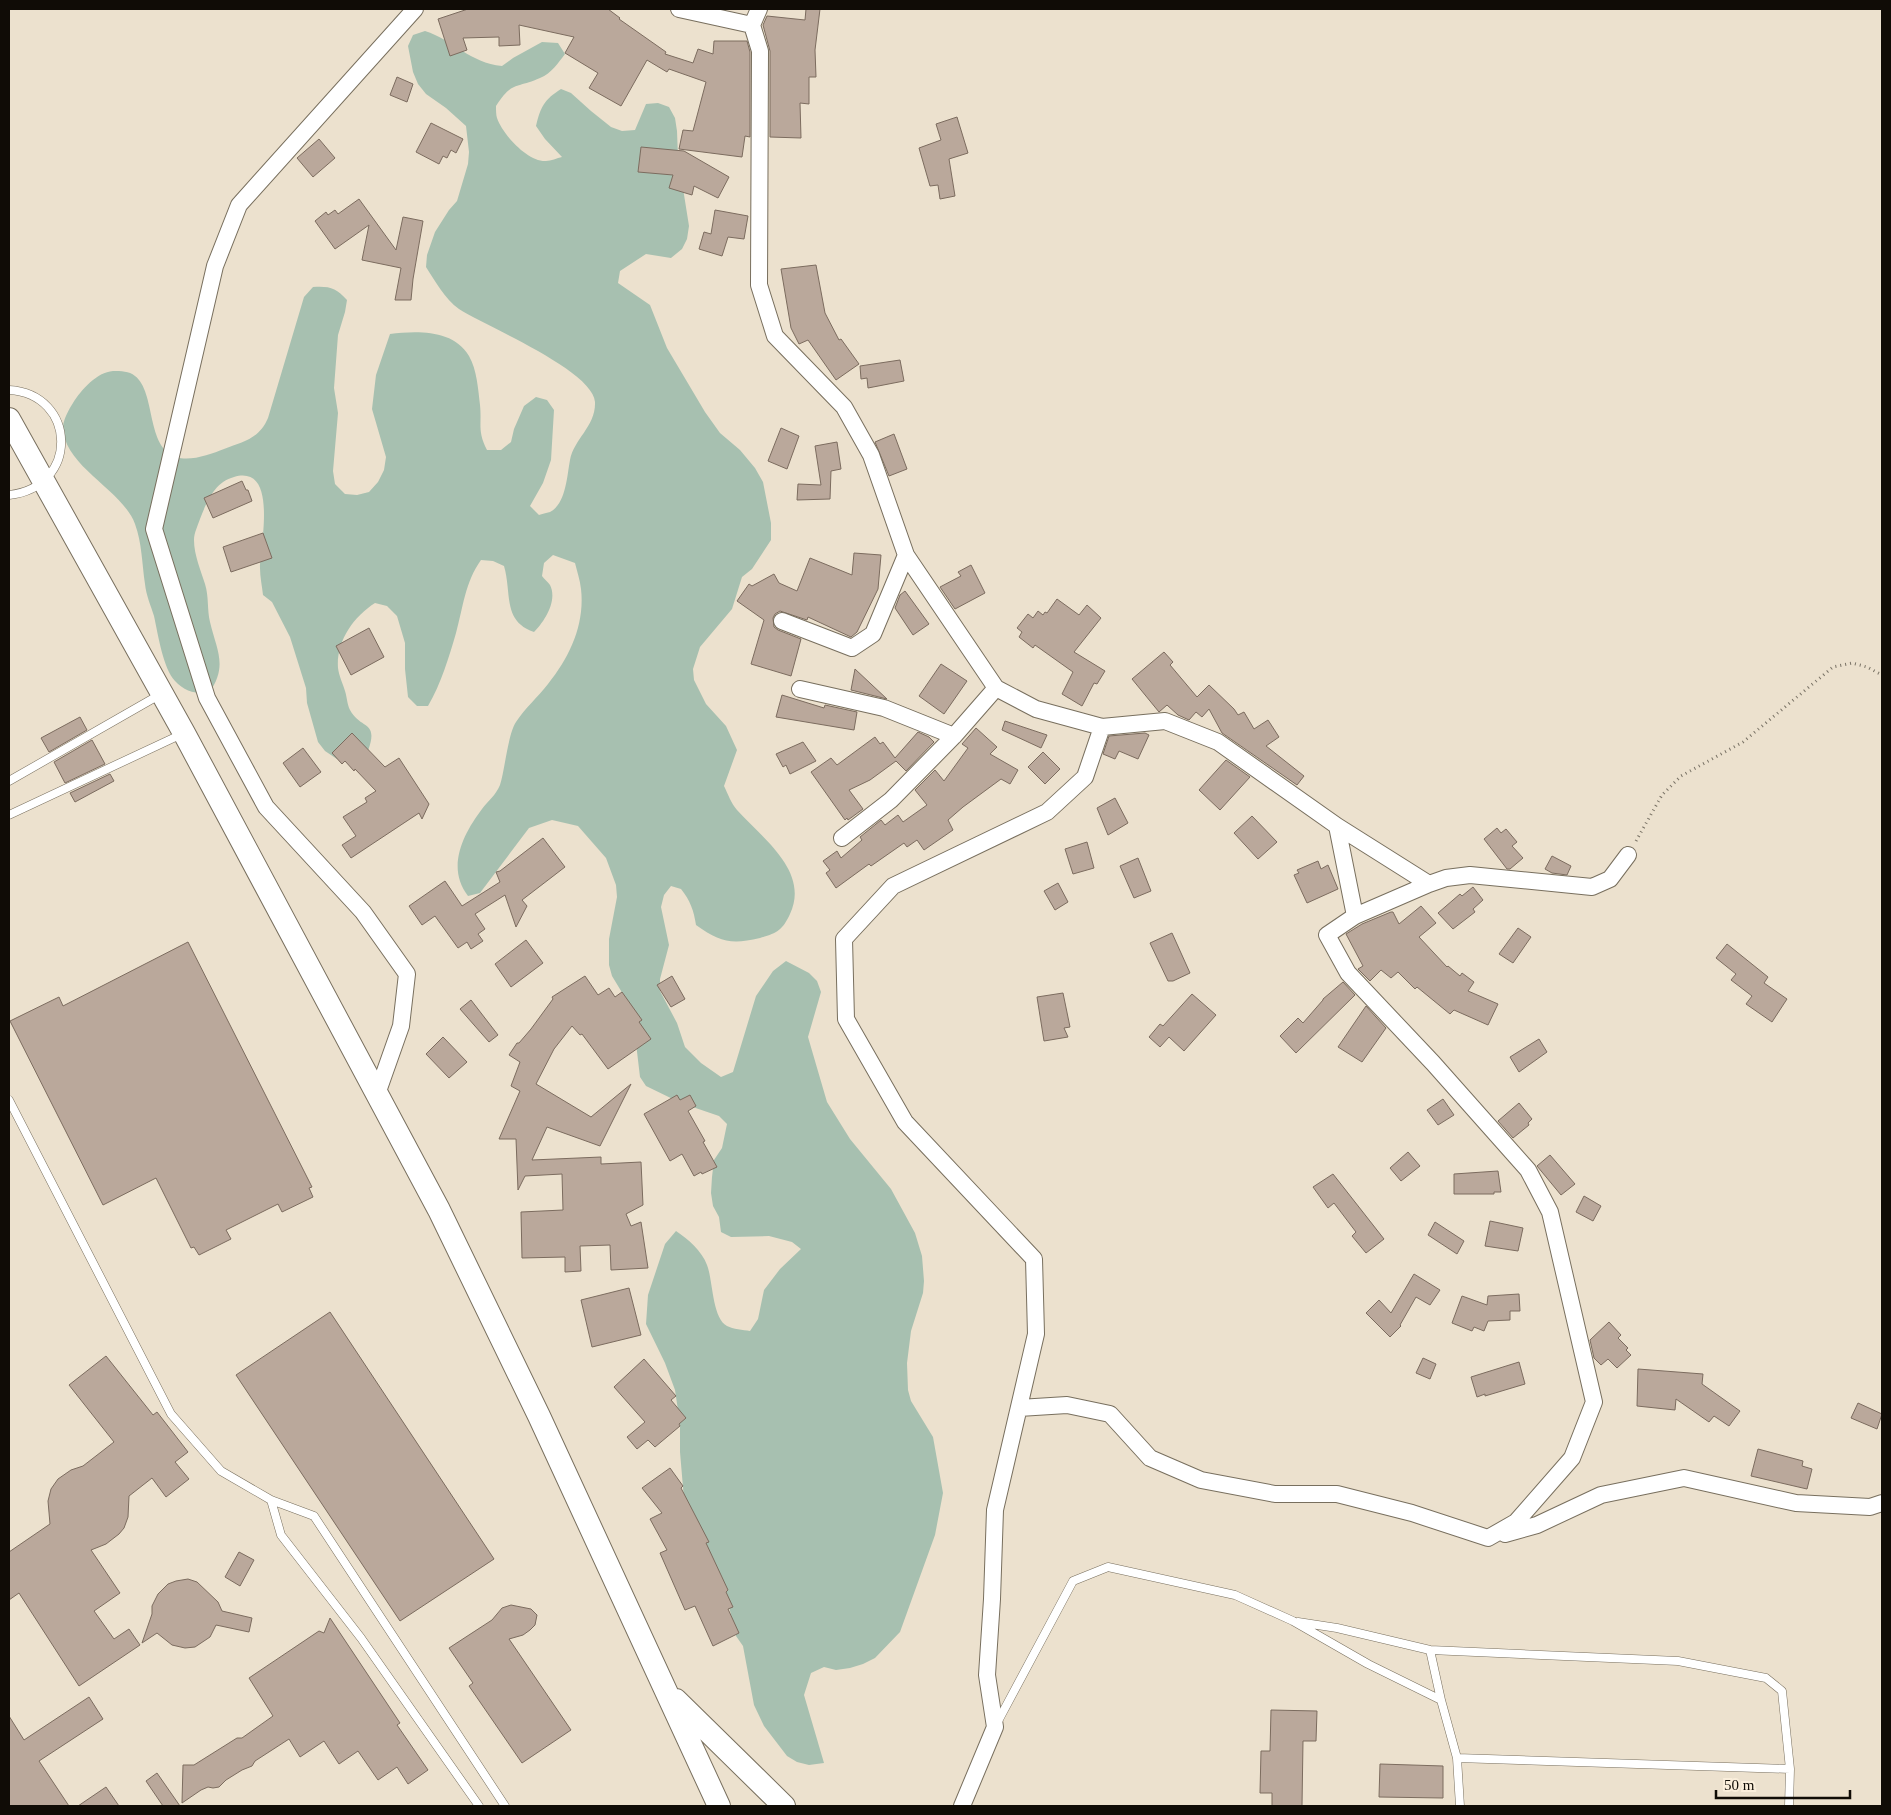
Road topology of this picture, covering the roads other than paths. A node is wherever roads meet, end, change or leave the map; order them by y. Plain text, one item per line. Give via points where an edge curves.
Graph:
1 (414, 9) edge
2 (679, 9) edge
3 (759, 9) edge
4 (752, 25) junction
5 (9, 390) edge
6 (9, 419) edge
7 (44, 482) junction
8 (9, 495) edge
9 (906, 555) junction
10 (782, 621) dead end
11 (996, 688) junction
12 (800, 689) dead end
13 (161, 694) junction
14 (1102, 727) junction
15 (184, 733) junction
16 (954, 736) junction
17 (9, 781) edge
18 (9, 815) edge
19 (1337, 826) junction
20 (842, 838) dead end
21 (1628, 855) road end
22 (1429, 884) junction
23 (1355, 916) junction
24 (377, 1094) junction
25 (9, 1100) edge
26 (1019, 1408) junction
27 (271, 1500) junction
28 (1882, 1503) edge
29 (1488, 1538) junction
30 (1293, 1621) junction
31 (1430, 1650) junction
32 (665, 1688) junction
33 (1441, 1700) junction
34 (995, 1727) junction
35 (1457, 1758) junction
36 (1790, 1769) junction
37 (479, 1806) edge
38 (505, 1806) edge
39 (719, 1806) edge
40 (784, 1806) edge
41 (962, 1806) edge
42 (1460, 1806) edge
43 (1789, 1806) edge

1 - 24 street via 240,205 215,266 154,529 208,698 266,806 363,912 406,974 401,1026
2 - 4 street
3 - 4 street
4 - 9 street via 760,51 759,285 775,336 844,407 871,455
5 - 7 lane via 32,395 51,411 57,422 61,448 52,472
6 - 7 main road
7 - 8 lane via 33,489
7 - 13 main road
9 - 10 street via 873,634 852,648
9 - 11 street
11 - 14 street via 1036,709
11 - 16 street
12 - 16 street via 884,708
13 - 15 main road
13 - 17 lane
14 - 19 street via 1166,721 1218,742
14 - 26 street via 1085,777 1047,812 893,886 844,939 846,1018 904,1122 1034,1260 1036,1334
15 - 18 lane
15 - 24 main road
16 - 20 street via 891,800
19 - 22 street
19 - 23 street
21 - 22 street via 1610,879 1592,887 1470,875
22 - 23 street
23 - 29 street via 1327,935 1348,972 1528,1170 1550,1212 1594,1402 1572,1458 1516,1522
24 - 32 main road via 439,1210 539,1416
25 - 27 lane via 171,1414 221,1471
26 - 29 street via 1067,1405 1110,1414 1150,1458 1201,1480 1275,1494 1337,1494 1412,1513
26 - 34 street via 995,1510 986,1675
27 - 37 lane via 281,1535 361,1638
27 - 38 lane via 314,1516
28 - 29 street via 1870,1507 1796,1502 1684,1478 1601,1495 1537,1525
30 - 31 lane
30 - 33 lane via 1368,1664
30 - 34 lane via 1235,1595 1108,1566 1073,1581
31 - 33 lane
31 - 36 lane via 1678,1661 1766,1678 1782,1691
32 - 39 main road
32 - 40 main road
33 - 35 lane
34 - 41 street
35 - 36 lane
35 - 42 lane
36 - 43 lane

